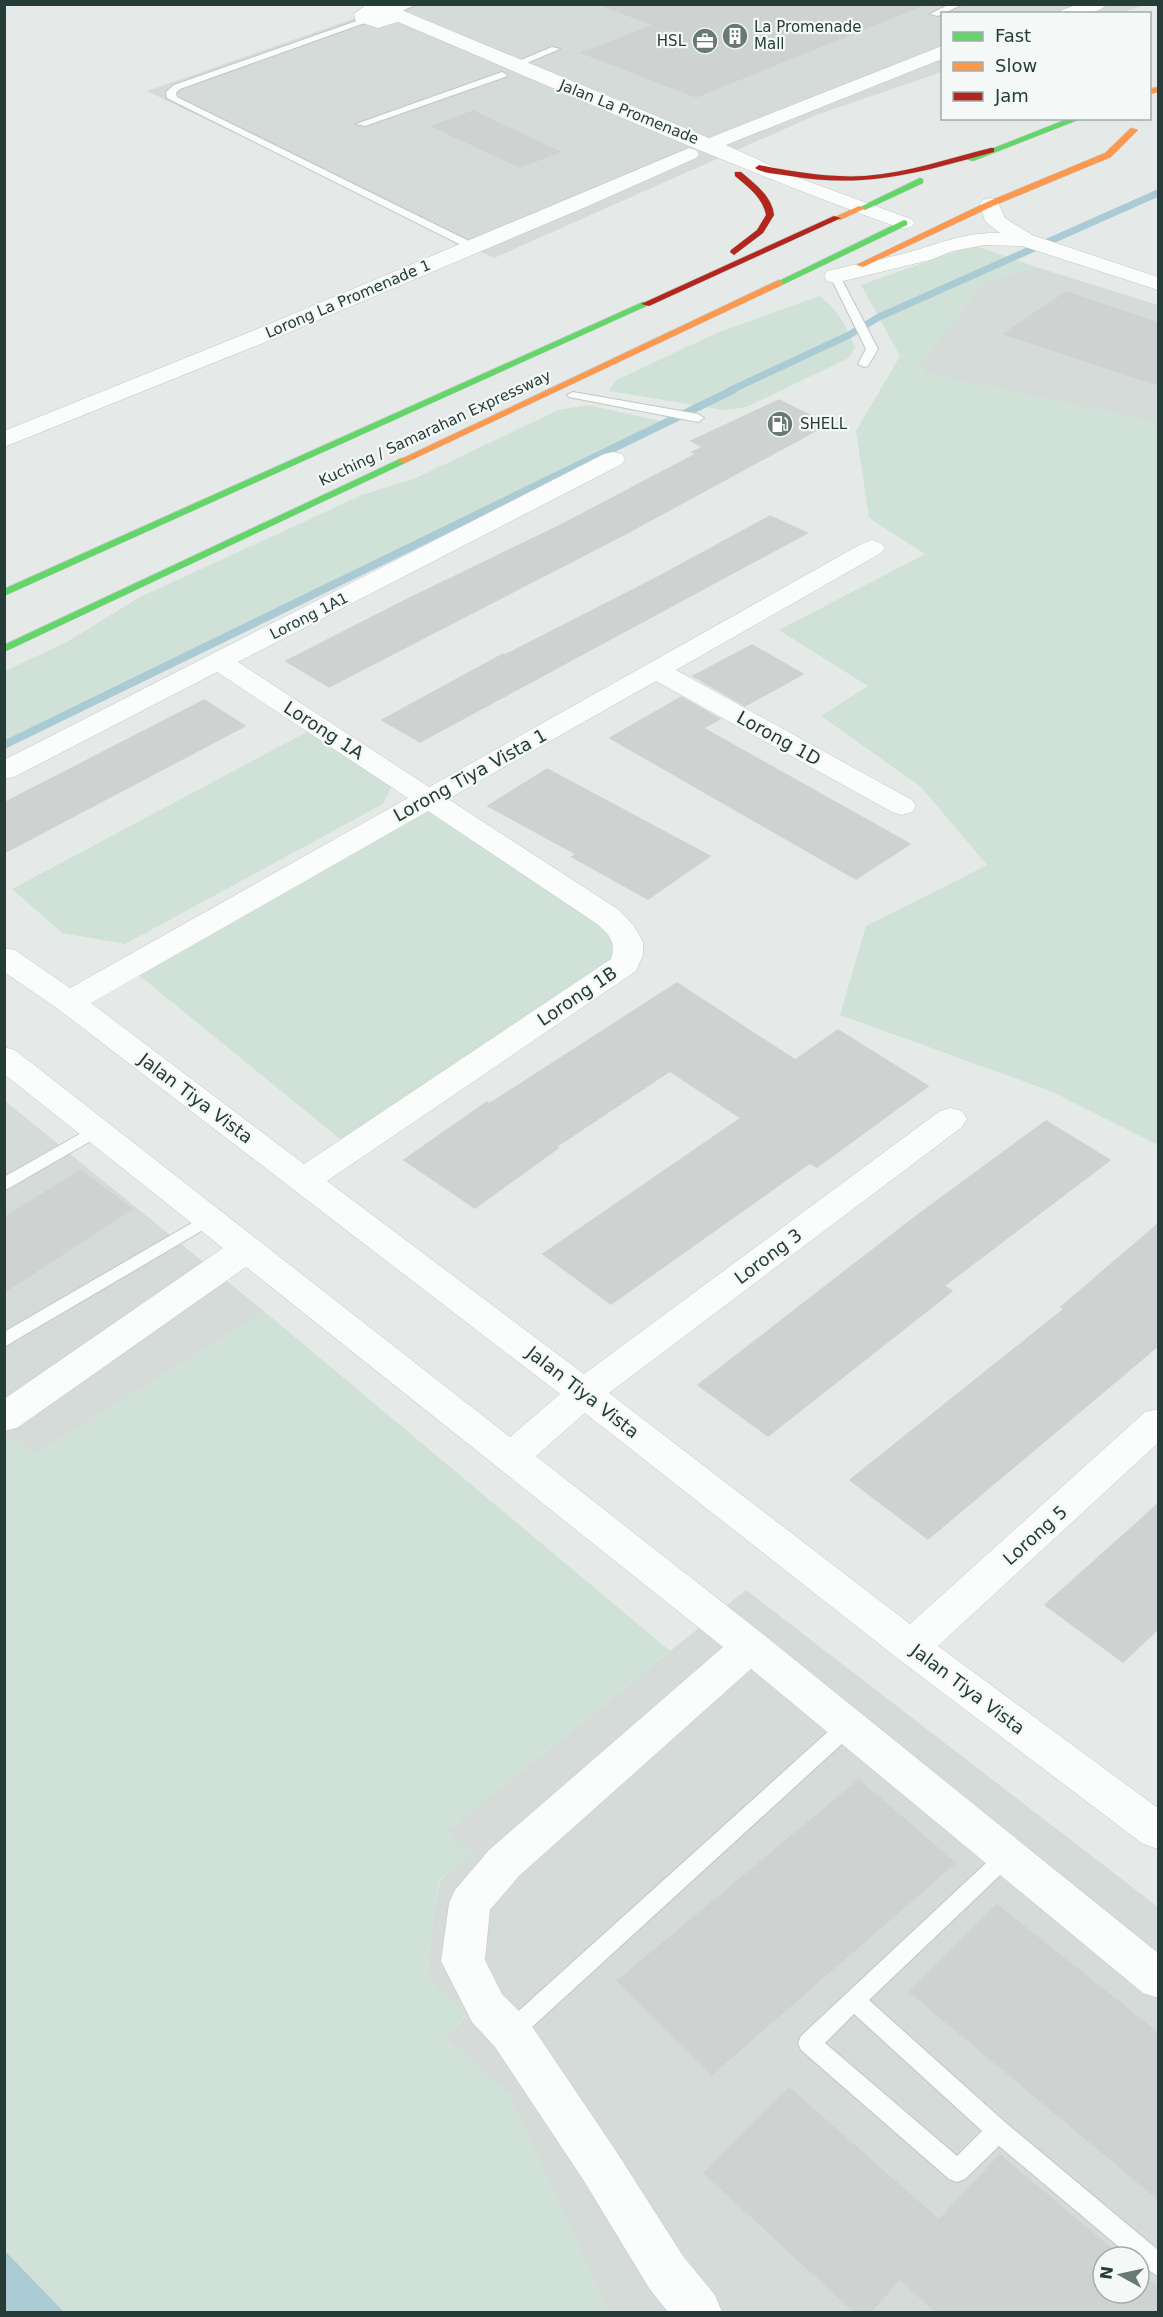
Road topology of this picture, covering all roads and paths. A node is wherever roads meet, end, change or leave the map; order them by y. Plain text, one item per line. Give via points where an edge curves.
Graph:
1 (959, 4) edge
2 (1098, 4) edge
3 (380, 12) edge
4 (1075, 12) edge
5 (941, 17) edge
6 (555, 49) dead end
7 (941, 52) edge
8 (508, 70) junction
9 (1074, 120) edge
10 (361, 124) dead end
11 (1150, 124) dead end
12 (1134, 130) junction
13 (709, 145) junction
14 (1091, 147) dead end
15 (991, 150) junction
16 (689, 154) junction
17 (759, 168) junction
18 (738, 174) junction
19 (990, 204) junction
20 (862, 208) junction
21 (837, 218) junction
22 (909, 221) junction
23 (879, 236) junction
24 (1024, 240) junction
25 (473, 247) junction
26 (829, 279) junction
27 (695, 283) junction
28 (1158, 284) edge
29 (700, 336) dead end
30 (864, 364) dead end
31 (573, 395) junction
32 (698, 418) dead end
33 (4, 440) edge
34 (613, 459) dead end
35 (348, 487) junction
36 (872, 548) dead end
37 (4, 593) edge
38 (4, 649) edge
39 (220, 662) junction
40 (656, 670) junction
41 (4, 771) edge
42 (428, 798) junction
43 (902, 806) dead end
44 (4, 957) edge
45 (69, 1002) junction
46 (4, 1057) edge
47 (951, 1119) dead end
48 (97, 1130) junction
49 (304, 1180) junction
50 (4, 1185) edge
51 (209, 1219) junction
52 (247, 1249) junction
53 (4, 1341) edge
54 (584, 1393) junction
55 (4, 1418) edge
56 (1158, 1422) edge
57 (511, 1457) junction
58 (750, 1646) junction
59 (911, 1647) junction
60 (849, 1725) junction
61 (1158, 1831) edge
62 (1008, 1855) junction
63 (1158, 1979) edge
64 (854, 2000) junction
65 (511, 2032) junction
66 (998, 2131) junction
67 (1158, 2265) edge
68 (698, 2313) edge

1 - 5 lane via 935,14
2 - 4 street
3 - 8 street, Jalan La Promenade
3 - 25 lane via 177,87 171,92 172,98
6 - 8 lane
7 - 13 street
8 - 10 lane
8 - 13 street, Jalan La Promenade
8 - 16 street, Jalan La Promenade
9 - 15 main road
11 - 12 main road
12 - 14 main road
12 - 19 main road via 1108,155
13 - 17 street, Jalan La Promenade
15 - 17 main road via 915,171 860,179
15 - 20 main road
16 - 18 street, Jalan La Promenade
16 - 25 street, Lorong La Promenade 1
17 - 20 street, Jalan La Promenade
18 - 21 street, Jalan La Promenade
18 - 27 main road via 769,206 768,225
19 - 24 street via 996,221
19 - 26 main road
20 - 21 main road, Kuching / Samarahan Expressway
20 - 22 street, Jalan La Promenade
21 - 23 street, Jalan La Promenade
21 - 27 main road, Kuching / Samarahan Expressway
22 - 23 main road, Kuching / Samarahan Expressway
22 - 26 main road
23 - 35 main road, Kuching / Samarahan Expressway
24 - 26 street via 984,239 948,245
24 - 28 street
25 - 33 street, Lorong La Promenade 1
26 - 30 lane via 852,307 872,349
27 - 37 main road, Kuching / Samarahan Expressway
29 - 31 main road
31 - 32 lane
31 - 35 main road via 399,477 372,486
34 - 39 street, Lorong 1A1
35 - 38 main road, Kuching / Samarahan Expressway
36 - 40 street, Lorong Tiya Vista 1
39 - 41 street, Lorong 1A1
39 - 42 street, Lorong 1A
40 - 42 street, Lorong Tiya Vista 1
40 - 43 street, Lorong 1D
42 - 45 street, Lorong Tiya Vista 1
42 - 49 street, Lorong 1B via 608,917 627,935 630,948 625,964
44 - 45 street, Jalan Tiya Vista
45 - 49 street, Jalan Tiya Vista
46 - 48 street
47 - 54 street, Lorong 3
48 - 50 lane
48 - 51 street
49 - 54 street, Jalan Tiya Vista
51 - 52 street
51 - 53 lane
52 - 55 street
52 - 57 street
54 - 57 street, Lorong 3
54 - 59 street, Jalan Tiya Vista
56 - 59 street, Lorong 5
57 - 58 street
58 - 60 street
58 - 65 street via 504,1863 470,1903 463,1961 488,2008
59 - 61 street, Jalan Tiya Vista
60 - 62 street
60 - 65 lane
62 - 63 street
62 - 64 lane
64 - 66 lane
64 - 66 lane via 809,2043 957,2171
65 - 68 street via 666,2272
66 - 67 lane

